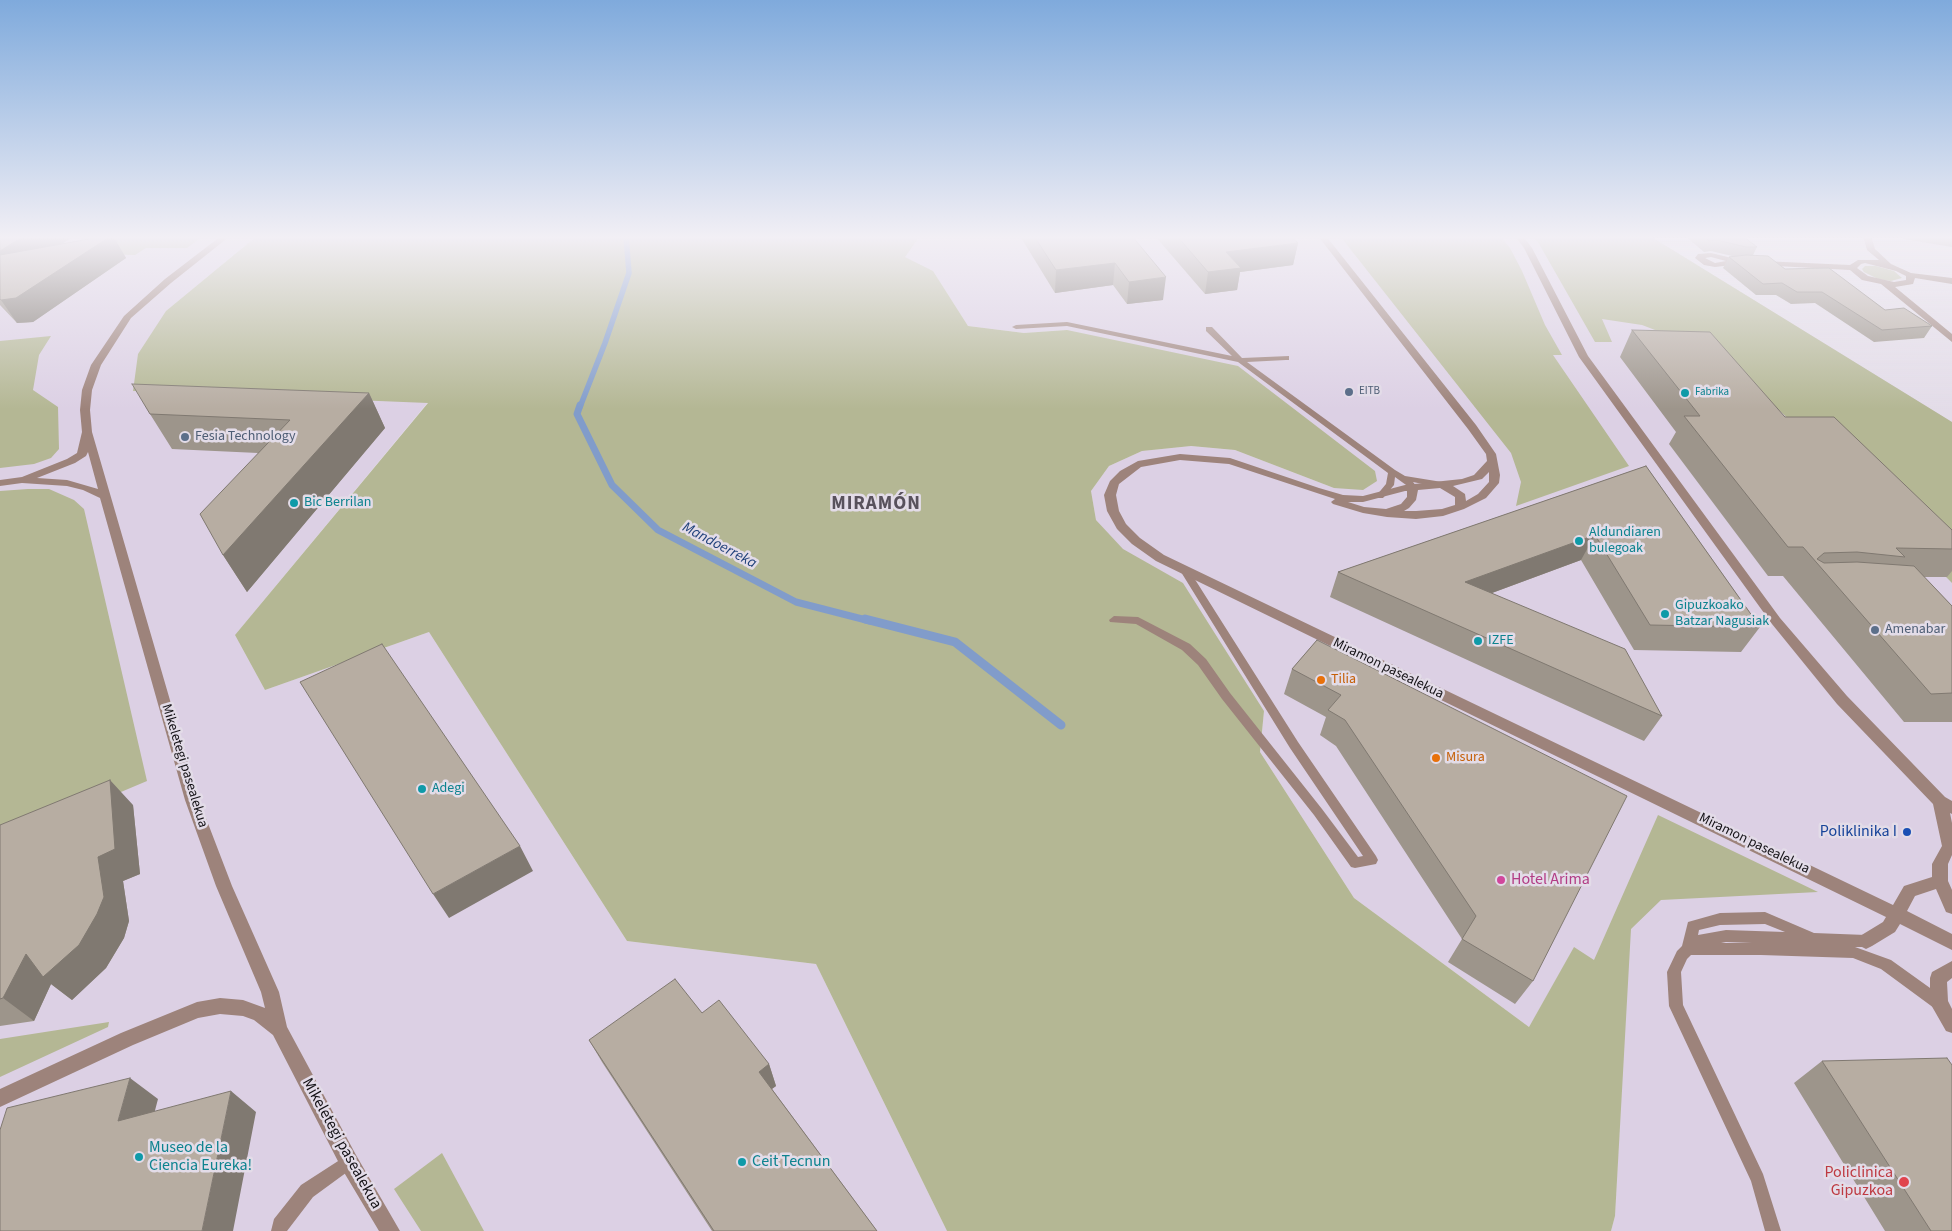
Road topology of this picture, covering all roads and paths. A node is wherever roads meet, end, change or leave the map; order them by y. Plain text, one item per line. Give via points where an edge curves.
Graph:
1 (154, 293) edge
2 (1367, 293) edge
3 (1550, 293) edge
4 (1897, 293) edge
5 (1016, 327) dead end
6 (1209, 329) dead end
7 (1952, 339) edge
8 (1286, 358) dead end
9 (1240, 360) junction
10 (87, 432) junction
11 (1493, 461) junction
12 (1392, 472) junction
13 (1403, 478) junction
14 (22, 480) junction
15 (0, 483) edge
16 (1443, 485) junction
17 (1412, 487) junction
18 (1315, 490) junction
19 (105, 496) junction
20 (1380, 496) junction
21 (1460, 507) junction
22 (1387, 513) junction
23 (1186, 572) junction
24 (1114, 620) dead end
25 (1946, 805) edge
26 (1951, 848) edge
27 (1940, 881) junction
28 (1952, 907) edge
29 (1896, 914) junction
30 (1816, 939) junction
31 (1866, 940) joint
32 (1952, 942) edge
33 (1688, 949) junction
34 (1952, 969) edge
35 (1939, 1003) junction
36 (1952, 1025) edge
37 (279, 1029) junction
38 (0, 1098) edge
39 (349, 1162) junction
40 (279, 1231) edge
41 (390, 1231) edge
42 (1773, 1231) edge

1 - 10 street, Mikeletegi pasealekua via 128,316 96,365 84,410
2 - 11 street via 1472,427
3 - 25 street via 1584,357 1750,587 1842,700
4 - 7 street
5 - 9 lane via 1067,324
6 - 9 lane
8 - 9 lane
9 - 12 lane
10 - 14 street via 82,454
10 - 19 street, Mikeletegi pasealekua
11 - 16 street, Miramon pasealekua via 1478,477
11 - 21 street, Miramon pasealekua via 1494,483 1482,496
12 - 13 lane
12 - 20 lane via 1390,484
13 - 16 lane
13 - 17 lane
14 - 15 street
14 - 19 street via 67,483
16 - 17 street, Miramon pasealekua
16 - 21 street via 1461,496
17 - 20 street, Miramon pasealekua
17 - 22 street via 1412,498 1405,506
18 - 20 street, Miramon pasealekua via 1343,498
18 - 22 street, Miramon pasealekua via 1345,506
18 - 23 street, Miramon pasealekua via 1230,461 1180,457 1138,464 1114,483 1110,495 1113,510 1121,526 1136,541
19 - 37 street, Mikeletegi pasealekua via 192,800 224,886 270,992
21 - 22 street, Miramon pasealekua via 1442,512
23 - 24 lane via 1294,745 1372,860 1355,863 1202,662 1186,647 1138,621
23 - 29 street, Miramon pasealekua
25 - 26 street
26 - 27 street via 1940,864
27 - 28 street
27 - 29 street via 1910,891
29 - 31 street via 1889,927
29 - 32 street, Miramon pasealekua
30 - 31 lane
30 - 33 lane via 1726,936 1697,941
30 - 33 lane via 1764,918 1720,918 1693,926
33 - 35 lane via 1853,952 1886,964
33 - 42 lane via 1674,972 1676,1006 1758,1179
34 - 35 street via 1938,978
35 - 36 street
37 - 38 street, Mikeletegi pasealekua via 260,1014 243,1008 220,1006 197,1010
37 - 39 street, Mikeletegi pasealekua
39 - 40 lane via 307,1191
39 - 41 street, Mikeletegi pasealekua

